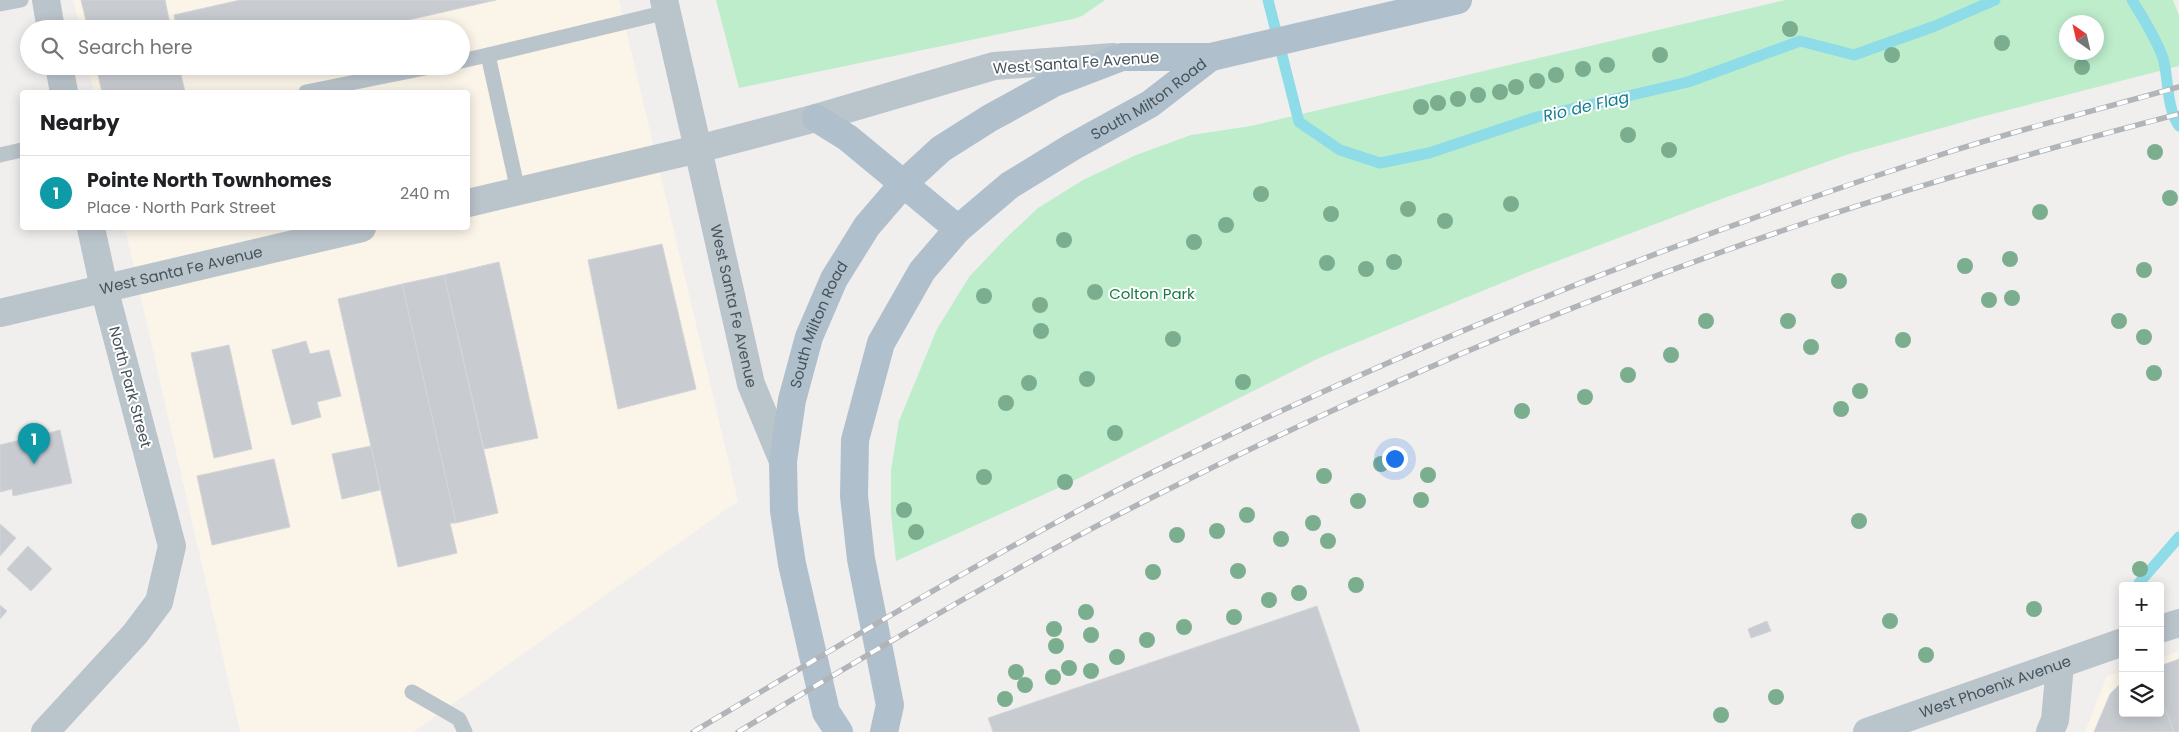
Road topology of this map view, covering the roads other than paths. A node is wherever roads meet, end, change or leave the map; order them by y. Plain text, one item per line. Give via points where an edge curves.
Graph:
1 (21, 0) edge
2 (46, 0) edge
3 (1458, 0) edge
4 (0, 4) edge
5 (666, 6) edge
6 (49, 20) edge
7 (488, 55) junction
8 (1122, 57) junction
9 (1211, 57) junction
10 (470, 59) edge
11 (61, 75) edge
12 (390, 75) edge
13 (64, 90) edge
14 (316, 90) edge
15 (816, 118) junction
16 (698, 149) junction
17 (20, 150) edge
18 (0, 155) edge
19 (904, 184) junction
20 (518, 191) junction
21 (470, 203) edge
22 (958, 228) junction
23 (91, 230) edge
24 (353, 230) edge
25 (104, 288) junction
26 (0, 313) edge
27 (783, 461) junction
28 (2179, 623) edge
29 (2164, 628) edge
30 (2119, 643) edge
31 (2060, 665) junction
32 (412, 692) dead end
33 (45, 732) edge
34 (465, 732) edge
35 (839, 732) edge
36 (884, 732) edge
37 (1868, 732) edge
38 (2050, 732) edge

1 - 4 lane
2 - 6 street
3 - 9 main road, West Santa Fe Avenue
5 - 7 lane
5 - 16 street
7 - 10 lane
7 - 20 lane
8 - 9 main road, West Santa Fe Avenue
8 - 15 street, West Santa Fe Avenue via 994,66
8 - 19 main road, South Milton Road via 1054,83 990,118 941,149
9 - 22 main road, South Milton Road via 1150,104 1010,185
11 - 13 street
12 - 14 lane
15 - 16 street, West Santa Fe Avenue
15 - 19 main road via 848,138
16 - 20 street, West Santa Fe Avenue
16 - 27 street, West Santa Fe Avenue via 751,384
17 - 18 lane
19 - 22 main road
19 - 27 main road, South Milton Road via 867,226 834,279 809,337 792,400
20 - 21 street, West Santa Fe Avenue
22 - 36 main road, South Milton Road via 922,271 881,343 855,440 854,496 861,559 890,705
23 - 25 street, North Park Street
24 - 25 street, West Santa Fe Avenue
25 - 26 street, West Santa Fe Avenue
25 - 33 street, North Park Street via 172,546 159,602 135,634
27 - 35 main road, South Milton Road via 784,511 792,564 826,712
28 - 29 street
30 - 31 street, West Phoenix Avenue
31 - 37 street, West Phoenix Avenue
31 - 38 street via 2055,720
32 - 34 lane via 459,719

